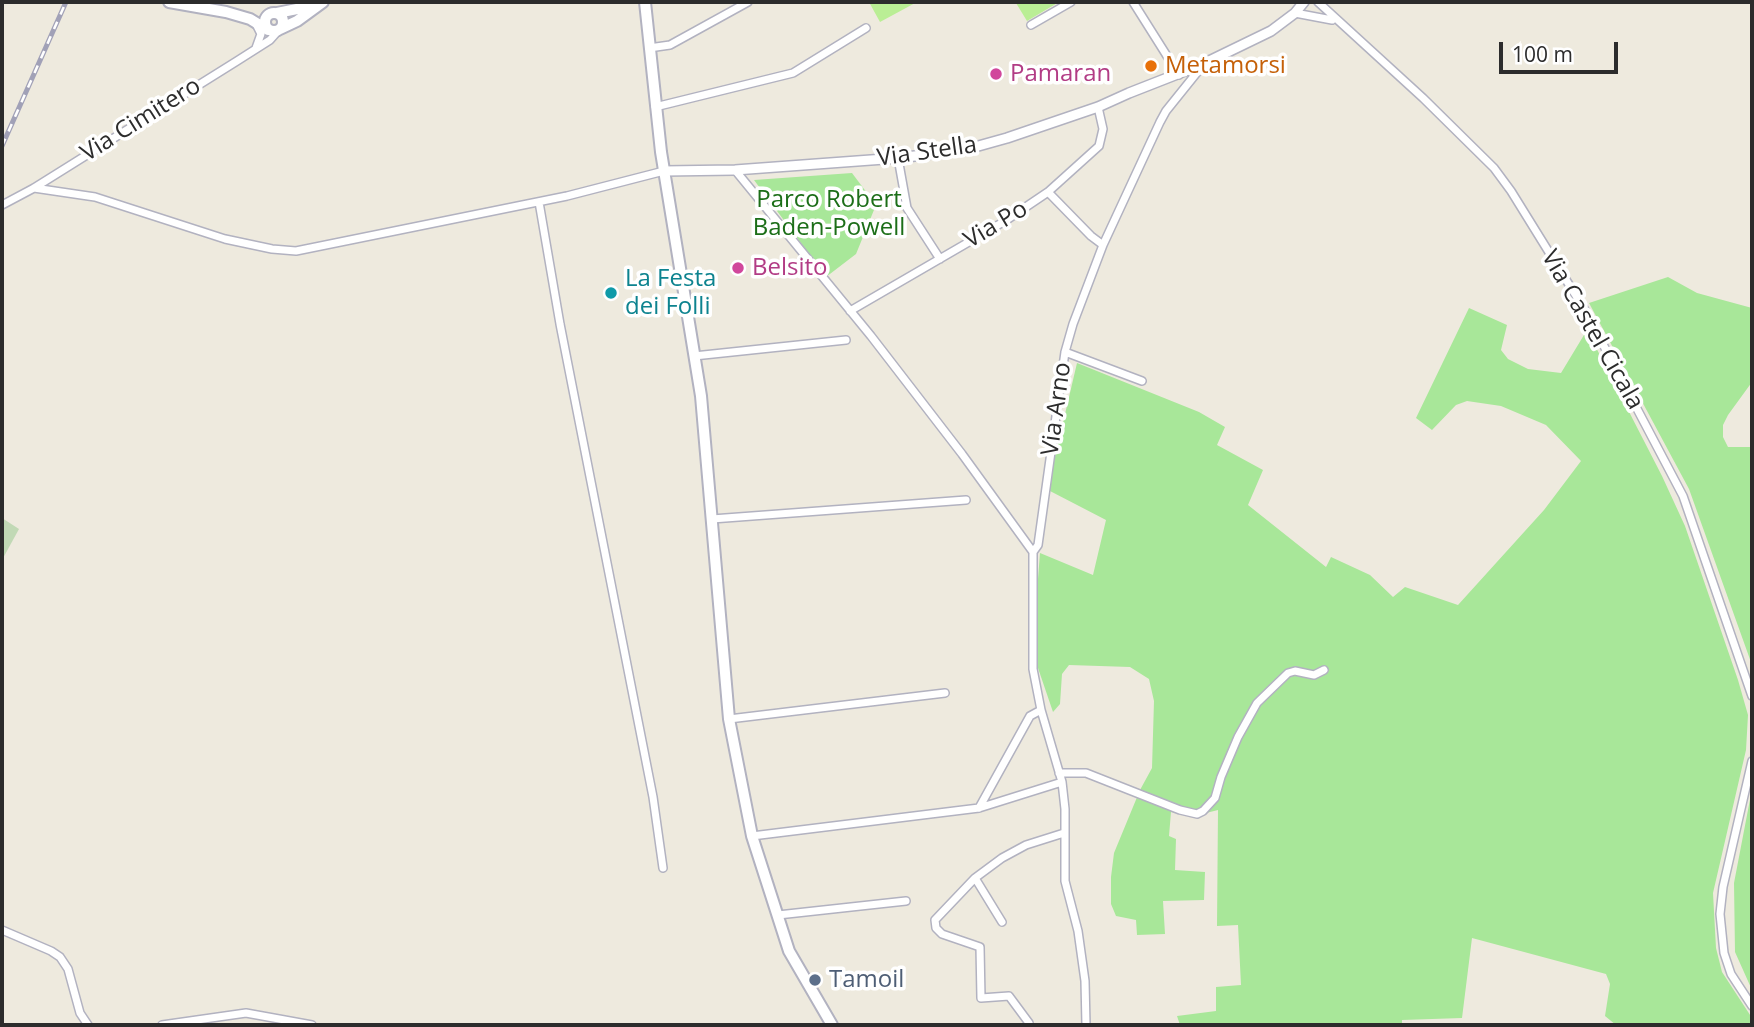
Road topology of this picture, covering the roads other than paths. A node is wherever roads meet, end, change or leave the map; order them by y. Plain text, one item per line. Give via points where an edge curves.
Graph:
1 (169, 2) edge
2 (322, 2) edge
3 (645, 2) edge
4 (748, 2) edge
5 (1071, 2) edge
6 (1133, 2) edge
7 (1304, 2) edge
8 (1318, 2) edge
9 (226, 12) junction
10 (274, 13) junction
11 (1295, 13) junction
12 (254, 22) junction
13 (1339, 23) junction
14 (1031, 25) dead end
15 (866, 27) dead end
16 (275, 30) junction
17 (649, 48) junction
18 (256, 49) junction
19 (1203, 64) junction
20 (1179, 75) junction
21 (655, 107) junction
22 (1098, 107) junction
23 (898, 158) junction
24 (664, 170) junction
25 (735, 170) junction
26 (34, 188) junction
27 (1048, 192) junction
28 (539, 202) junction
29 (2, 205) edge
30 (1103, 245) junction
31 (940, 258) junction
32 (850, 311) junction
33 (846, 340) dead end
34 (1065, 352) junction
35 (694, 356) junction
36 (1142, 381) dead end
37 (966, 500) dead end
38 (712, 519) junction
39 (1033, 552) junction
40 (1324, 670) dead end
41 (945, 693) dead end
42 (1752, 696) edge
43 (1041, 710) junction
44 (729, 719) junction
45 (1752, 761) edge
46 (1059, 773) junction
47 (1062, 782) junction
48 (979, 808) junction
49 (1064, 833) junction
50 (752, 836) junction
51 (663, 868) dead end
52 (975, 878) junction
53 (906, 901) dead end
54 (778, 915) junction
55 (1002, 922) dead end
56 (2, 930) edge
57 (1752, 1006) edge
58 (1030, 1023) dead end
59 (88, 1025) edge
60 (162, 1025) edge
61 (312, 1025) edge
62 (832, 1025) edge
63 (1086, 1025) edge

1 - 9 main road
2 - 10 main road
2 - 16 main road via 297,22
3 - 17 main road
4 - 17 street via 670,45
5 - 14 street
6 - 20 street
7 - 11 street
8 - 13 street, Via Castel Cicala
9 - 10 main road
9 - 12 main road
10 - 16 main road via 283,20
10 - 16 main road via 264,21
11 - 13 street
11 - 19 street via 1271,31
12 - 16 main road
12 - 18 street via 261,34
13 - 42 street, Via Castel Cicala via 1493,168 1579,300 1683,496
15 - 21 street via 793,73
16 - 18 street, Via Cimitero
17 - 21 main road
18 - 26 street, Via Cimitero
19 - 20 street, Via Stella
19 - 30 street, Via Arno via 1166,111
20 - 22 street, Via Stella
21 - 24 main road
22 - 23 street, Via Stella via 964,150
22 - 27 street, Via Po via 1103,129 1098,146
23 - 25 street, Via Stella
23 - 31 street via 907,208
24 - 25 street, Via Stella
24 - 28 street
24 - 35 main road
25 - 32 street
26 - 28 street via 95,197 225,239 296,251
26 - 29 street, Via Cimitero
27 - 30 street
27 - 31 street, Via Po
28 - 51 street
30 - 34 street, Via Arno
31 - 32 street, Via Po
32 - 39 street
33 - 35 street
34 - 36 street
34 - 39 street, Via Arno via 1038,545
35 - 38 main road
37 - 38 street
38 - 44 main road
39 - 43 street, Via Arno via 1033,668
40 - 46 street via 1314,675 1288,673 1257,703 1238,737 1215,798 1197,814 1086,773
41 - 44 street
43 - 46 street, Via Arno
43 - 48 street via 1030,716
44 - 50 main road
45 - 57 street via 1720,914 1731,974
46 - 47 street, Via Arno
47 - 48 street
47 - 49 street, Via Arno
48 - 50 street
49 - 52 street via 1026,845
49 - 63 street, Via Arno via 1065,881 1080,943
50 - 54 main road
52 - 55 street
52 - 58 street via 938,915 935,924 946,936 980,947 981,998 1009,996
53 - 54 street
54 - 62 main road via 789,951
56 - 59 street via 60,957
60 - 61 street via 246,1013

